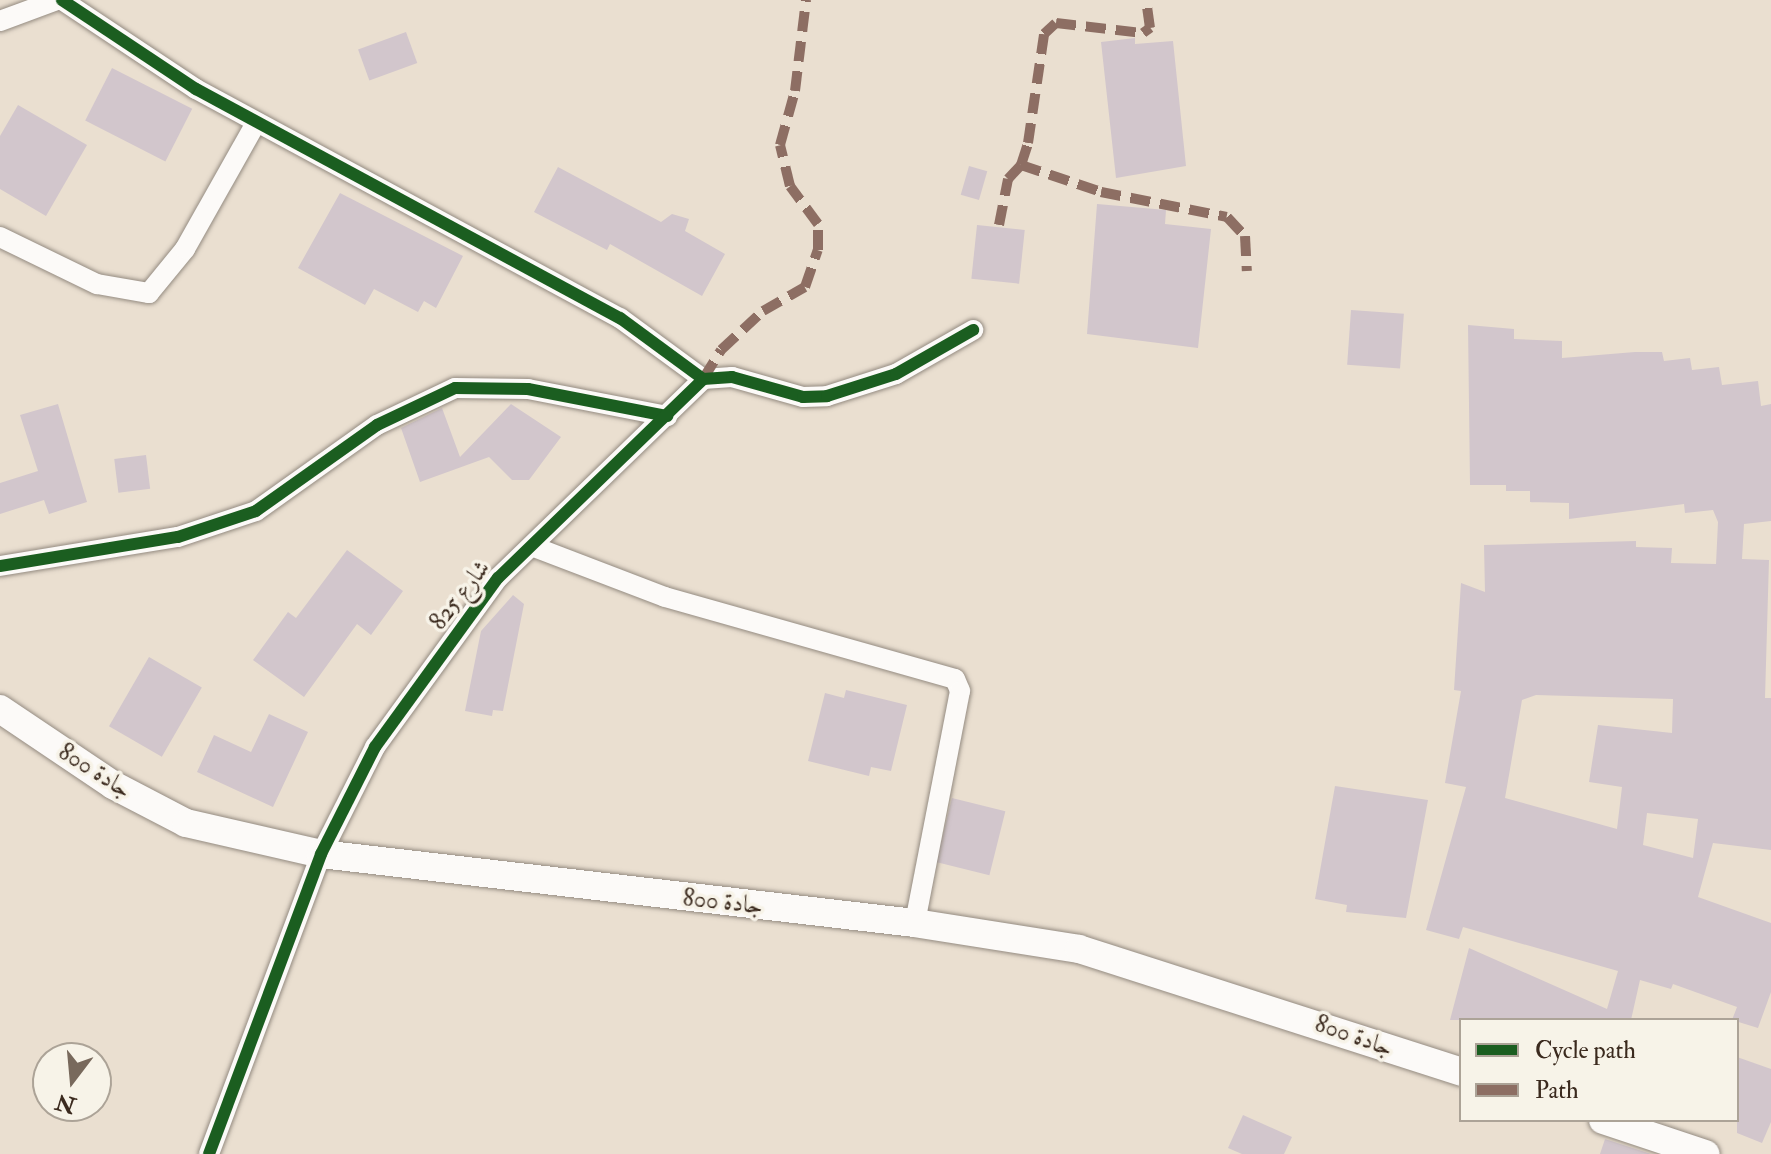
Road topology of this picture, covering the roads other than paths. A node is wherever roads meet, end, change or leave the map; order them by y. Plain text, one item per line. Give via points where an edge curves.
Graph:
1 (60, 0) edge
2 (0, 21) edge
3 (256, 123) junction
4 (0, 237) edge
5 (973, 330) dead end
6 (703, 379) junction
7 (667, 416) junction
8 (534, 547) junction
9 (0, 566) edge
10 (0, 709) edge
11 (321, 854) junction
12 (915, 923) junction
13 (1459, 1071) edge
14 (1609, 1122) edge
15 (209, 1154) edge
16 (1705, 1154) edge

1 - 2 street
1 - 3 street
3 - 4 street via 185,249 149,293 97,284
3 - 6 street via 620,318
5 - 6 street via 896,374 827,396 803,397 732,377
6 - 7 street, شارع 825
7 - 8 street, شارع 825
7 - 9 street via 528,389 455,388 377,425 256,511 178,537
8 - 11 street, شارع 825 via 498,578 375,747
8 - 12 street via 665,597 955,679 959,699
10 - 11 main road, جادة 800 via 113,785 186,823
11 - 12 main road, جادة 800
11 - 15 street, شارع 825
12 - 13 main road, جادة 800 via 1079,949
14 - 16 main road

